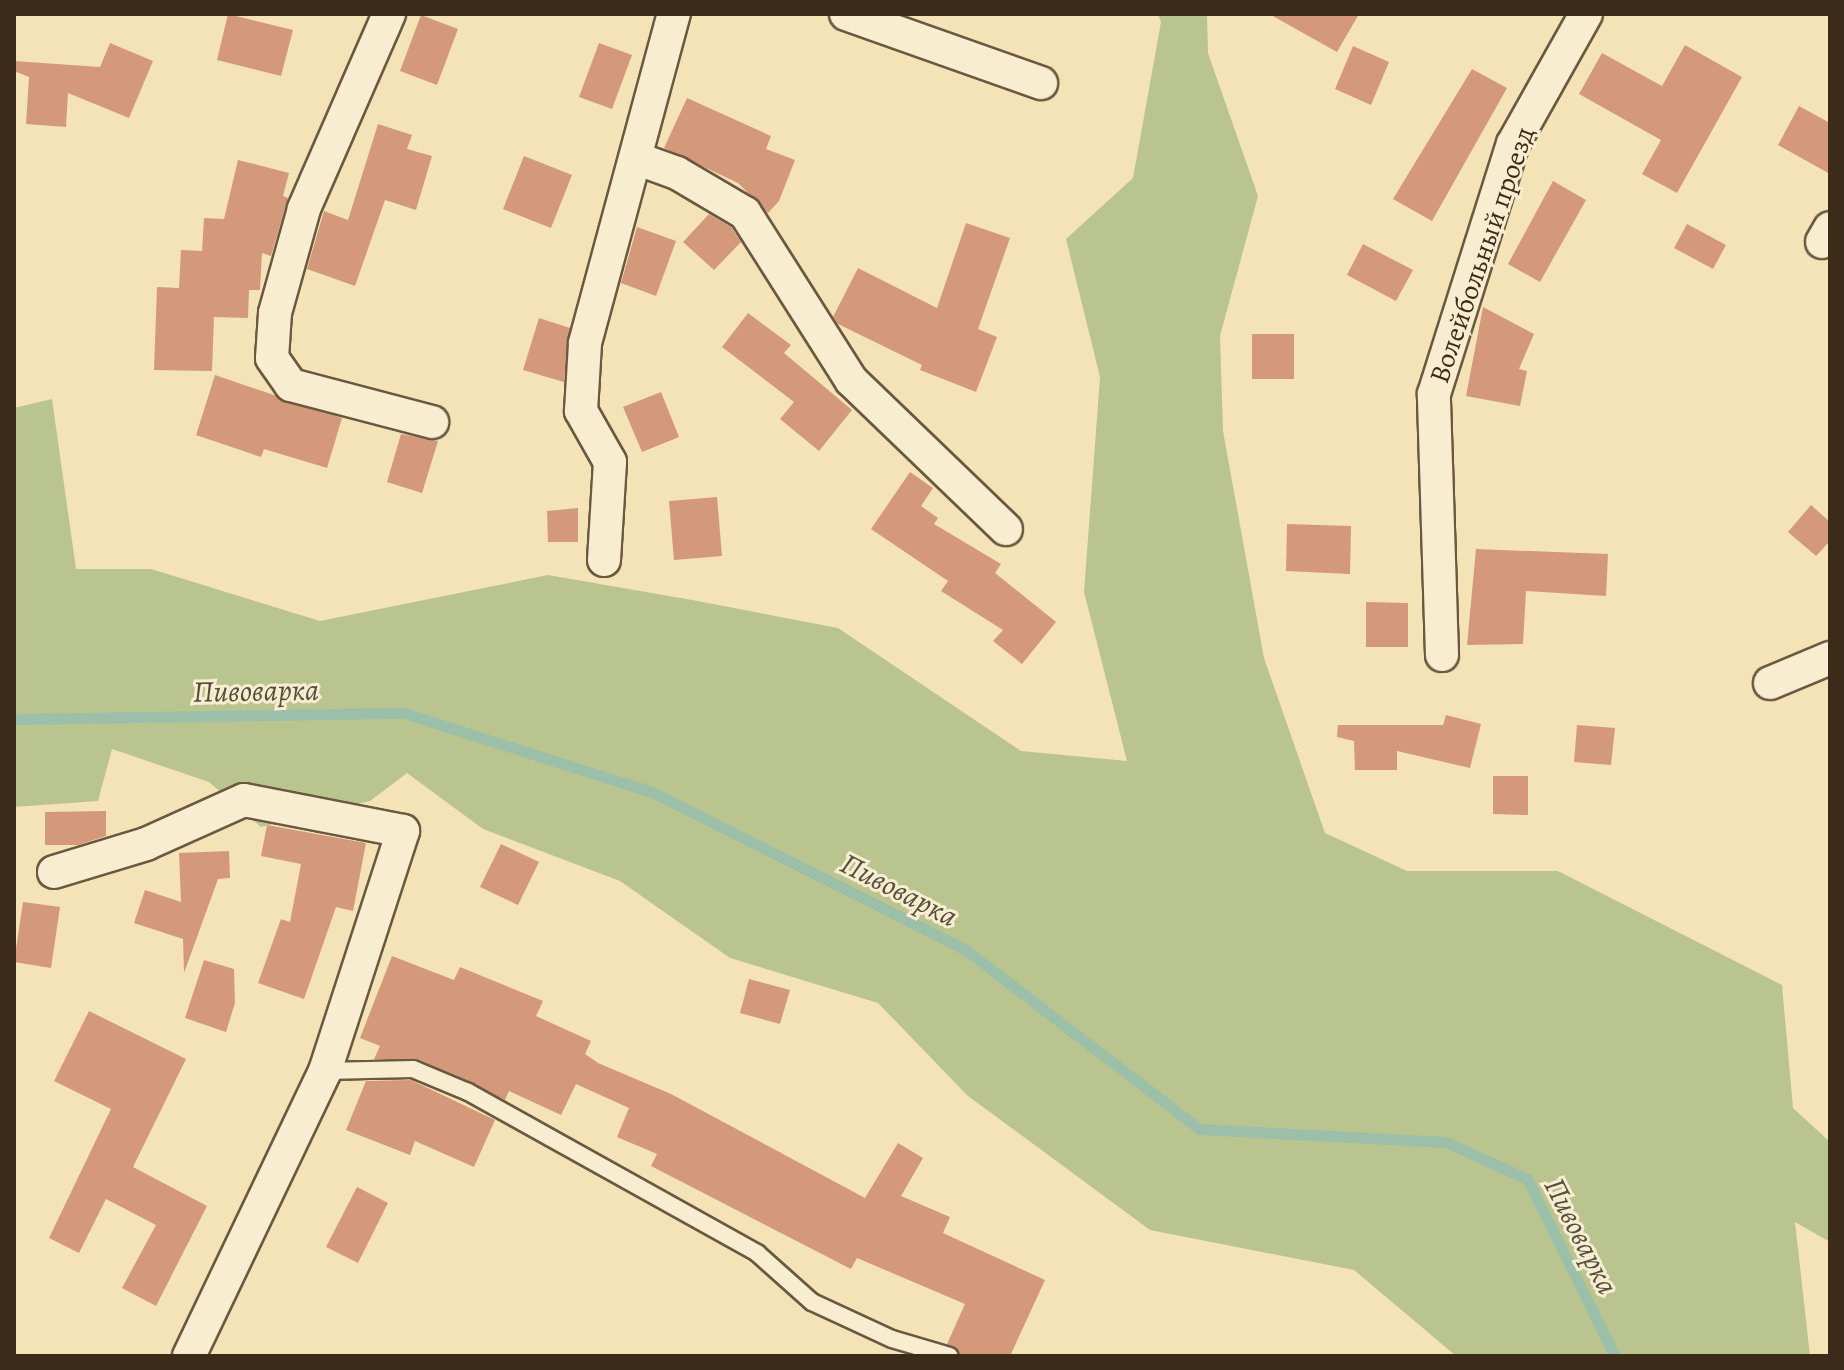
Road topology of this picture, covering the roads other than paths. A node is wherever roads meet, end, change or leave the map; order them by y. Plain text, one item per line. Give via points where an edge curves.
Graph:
1 (389, 14) edge
2 (674, 14) edge
3 (846, 14) edge
4 (1586, 14) edge
5 (1041, 83) dead end
6 (638, 159) junction
7 (432, 422) dead end
8 (1006, 529) dead end
9 (604, 560) dead end
10 (1442, 655) dead end
11 (1830, 658) edge
12 (1770, 683) dead end
13 (54, 872) dead end
14 (325, 1071) junction
15 (189, 1356) edge
16 (950, 1356) edge

1 - 7 street via 304,209 275,313 272,358 291,385
2 - 6 street
3 - 5 street
4 - 10 street, Волейбольный проезд via 1513,144 1434,394
6 - 8 street via 677,173 745,213 851,380
6 - 9 street via 585,343 581,411 610,462
11 - 12 street
13 - 14 street via 146,844 244,800 403,831
14 - 15 street
14 - 16 lane via 413,1069 468,1092 757,1253 812,1302 892,1339

